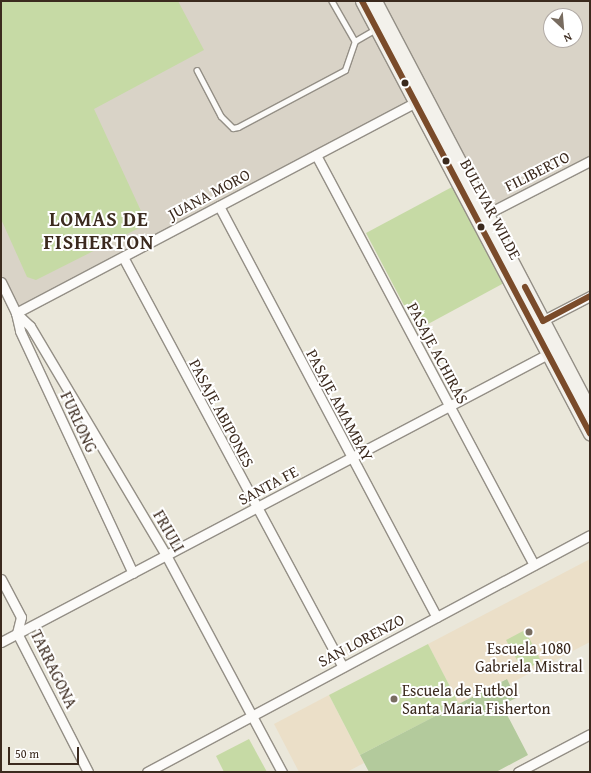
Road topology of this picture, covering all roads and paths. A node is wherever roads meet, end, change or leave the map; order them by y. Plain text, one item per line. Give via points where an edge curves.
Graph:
1 (332, 1) edge
2 (362, 1) edge
3 (375, 1) edge
4 (376, 29) junction
5 (355, 41) junction
6 (197, 70) dead end
7 (416, 102) junction
8 (316, 155) junction
9 (590, 161) edge
10 (219, 206) junction
11 (482, 216) junction
12 (123, 257) junction
13 (1, 282) edge
14 (590, 296) edge
15 (16, 313) junction
16 (538, 323) junction
17 (548, 354) junction
18 (450, 406) junction
19 (590, 410) edge
20 (590, 434) edge
21 (351, 458) junction
22 (256, 508) junction
23 (590, 535) edge
24 (166, 555) junction
25 (534, 565) junction
26 (133, 573) junction
27 (1, 579) edge
28 (437, 617) junction
29 (17, 633) junction
30 (1, 642) edge
31 (343, 667) junction
32 (252, 716) junction
33 (590, 734) edge
34 (88, 772) edge
35 (147, 772) edge
36 (282, 772) edge
37 (518, 772) edge

1 - 5 lane
2 - 4 main road, BULEVAR WILDE
3 - 11 main road, BULEVAR WILDE
4 - 5 lane
4 - 7 main road, BULEVAR WILDE
5 - 6 lane via 345,70 238,127 232,128 221,116
7 - 8 street, JUANA MORO
7 - 11 main road, BULEVAR WILDE
8 - 10 street, JUANA MORO
8 - 18 street, PASAJE ACHIRAS
9 - 11 street, FILIBERTO
10 - 12 street, JUANA MORO
10 - 21 street, PASAJE AMAMBAY
11 - 16 main road, BULEVAR WILDE
12 - 15 street, JUANA MORO
12 - 22 street, PASAJE ABIPONES
13 - 15 street, FURLONG
14 - 16 street
15 - 24 street, FRIULI via 30,326
15 - 26 street, FURLONG via 20,331
16 - 17 main road, BULEVAR WILDE
16 - 19 main road, BULEVAR WILDE
17 - 18 street, SANTA FE
17 - 20 main road, BULEVAR WILDE
18 - 21 street, SANTA FE
18 - 25 street, PASAJE ACHIRAS
21 - 22 street, SANTA FE
21 - 28 street, PASAJE AMAMBAY
22 - 24 street, SANTA FE
22 - 31 street, PASAJE ABIPONES
23 - 25 street, SAN LORENZO
24 - 26 street, SANTA FE
24 - 32 street, FRIULI
25 - 28 street, SAN LORENZO
26 - 29 street, SANTA FE
27 - 29 street, TARRAGONA via 21,618
28 - 31 street, SAN LORENZO
29 - 30 street, SANTA FE
29 - 34 street, TARRAGONA
31 - 32 street, SAN LORENZO
32 - 35 street, SAN LORENZO
32 - 36 street, FRIULI
33 - 37 street

